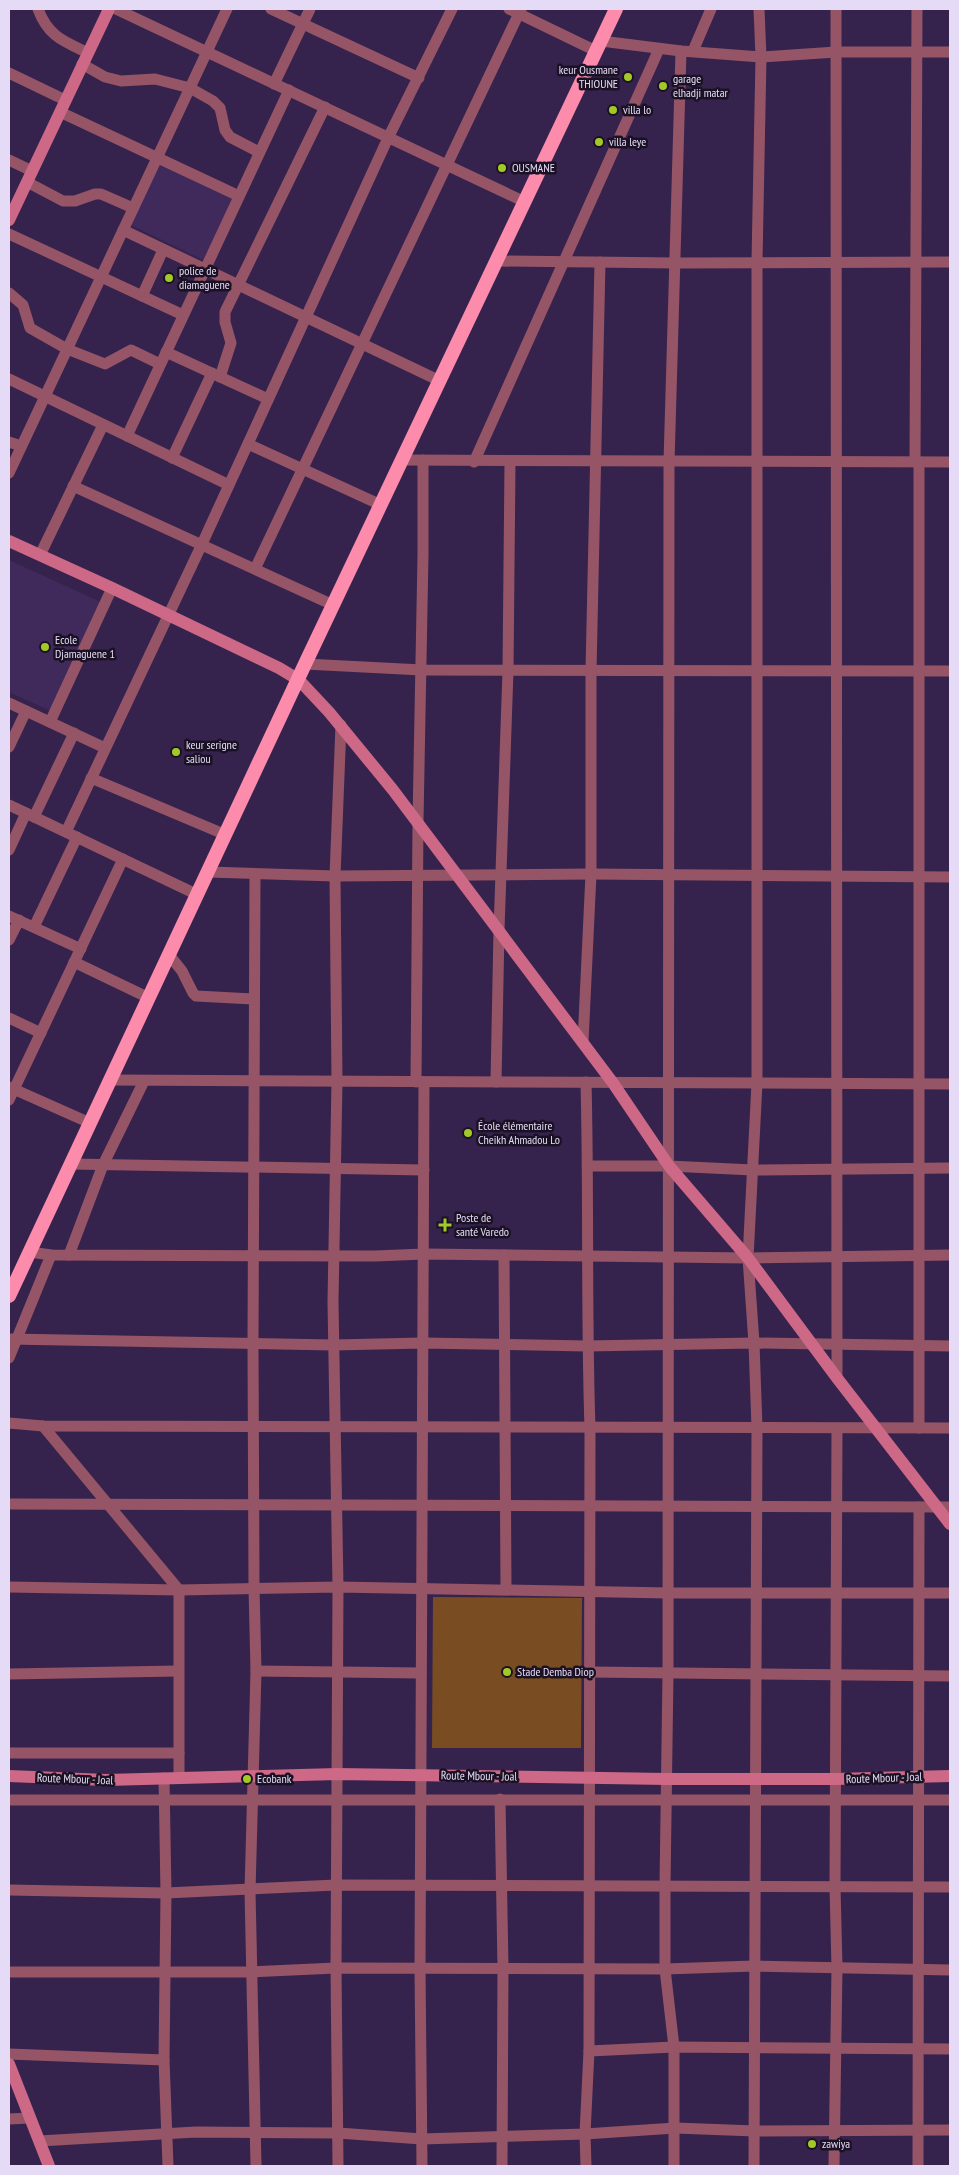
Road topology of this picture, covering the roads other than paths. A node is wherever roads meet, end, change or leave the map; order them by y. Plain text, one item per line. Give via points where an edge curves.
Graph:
1 (38, 9) edge
2 (108, 9) edge
3 (116, 9) edge
4 (227, 9) edge
5 (271, 9) edge
6 (310, 9) edge
7 (452, 9) edge
8 (616, 9) edge
9 (711, 9) edge
10 (759, 9) edge
11 (836, 9) edge
12 (917, 9) edge
13 (516, 10) edge
14 (302, 24) junction
15 (598, 46) junction
16 (659, 49) junction
17 (687, 51) junction
18 (207, 52) junction
19 (836, 52) junction
20 (917, 52) junction
21 (950, 52) edge
22 (761, 57) junction
23 (85, 59) junction
24 (9, 73) edge
25 (419, 78) junction
26 (274, 84) junction
27 (190, 88) junction
28 (289, 90) junction
29 (62, 106) junction
30 (324, 107) junction
31 (388, 138) junction
32 (259, 152) junction
33 (157, 158) junction
34 (9, 160) edge
35 (446, 165) junction
36 (29, 177) junction
37 (239, 196) junction
38 (525, 202) junction
39 (133, 208) junction
40 (9, 220) edge
41 (123, 230) junction
42 (9, 234) edge
43 (164, 250) junction
44 (564, 261) junction
45 (496, 262) junction
46 (600, 262) junction
47 (757, 262) junction
48 (836, 262) junction
49 (916, 262) junction
50 (950, 262) edge
51 (675, 263) junction
52 (205, 270) junction
53 (101, 277) junction
54 (238, 285) junction
55 (9, 293) edge
56 (142, 296) junction
57 (183, 316) junction
58 (306, 316) junction
59 (363, 343) junction
60 (67, 349) junction
61 (166, 352) junction
62 (160, 364) junction
63 (216, 375) junction
64 (9, 379) edge
65 (440, 381) junction
66 (45, 396) junction
67 (268, 399) junction
68 (103, 424) junction
69 (127, 436) junction
70 (9, 442) edge
71 (248, 444) junction
72 (21, 446) junction
73 (172, 458) junction
74 (402, 460) junction
75 (423, 460) junction
76 (474, 462) junction
77 (510, 462) junction
78 (596, 462) junction
79 (670, 462) junction
80 (757, 462) junction
81 (836, 462) junction
82 (917, 462) junction
83 (950, 462) edge
84 (302, 469) junction
85 (9, 473) edge
86 (229, 485) junction
87 (73, 486) junction
88 (380, 505) junction
89 (9, 541) edge
90 (202, 544) junction
91 (40, 555) junction
92 (255, 569) junction
93 (112, 588) junction
94 (333, 605) junction
95 (167, 614) junction
96 (305, 664) junction
97 (422, 670) junction
98 (508, 670) junction
99 (591, 671) junction
100 (669, 671) junction
101 (757, 671) junction
102 (837, 671) junction
103 (919, 671) junction
104 (950, 671) edge
105 (299, 680) junction
106 (9, 703) edge
107 (26, 711) junction
108 (50, 722) junction
109 (341, 725) junction
110 (74, 733) junction
111 (9, 747) edge
112 (106, 748) junction
113 (91, 778) junction
114 (9, 805) edge
115 (30, 815) junction
116 (418, 821) junction
117 (66, 832) junction
118 (226, 835) junction
119 (77, 837) junction
120 (9, 850) edge
121 (123, 859) junction
122 (209, 872) junction
123 (457, 874) junction
124 (591, 874) junction
125 (255, 875) junction
126 (502, 875) junction
127 (669, 875) junction
128 (335, 876) junction
129 (417, 876) junction
130 (757, 876) junction
131 (837, 876) junction
132 (919, 876) junction
133 (950, 877) edge
134 (198, 895) junction
135 (14, 918) edge
136 (34, 927) junction
137 (499, 930) junction
138 (9, 940) edge
139 (81, 949) junction
140 (170, 956) junction
141 (74, 962) junction
142 (149, 998) junction
143 (254, 999) junction
144 (9, 1018) edge
145 (41, 1033) junction
146 (583, 1042) junction
147 (110, 1080) junction
148 (337, 1080) junction
149 (144, 1081) junction
150 (253, 1081) junction
151 (420, 1082) junction
152 (496, 1082) junction
153 (586, 1082) junction
154 (614, 1083) junction
155 (669, 1083) junction
156 (757, 1083) junction
157 (837, 1084) junction
158 (919, 1084) junction
159 (950, 1084) edge
160 (12, 1088) edge
161 (9, 1100) edge
162 (90, 1123) junction
163 (71, 1164) junction
164 (103, 1165) junction
165 (588, 1166) junction
166 (669, 1166) junction
167 (254, 1168) junction
168 (335, 1168) junction
169 (838, 1168) junction
170 (919, 1168) junction
171 (950, 1168) edge
172 (424, 1170) junction
173 (753, 1170) junction
174 (30, 1252) junction
175 (69, 1254) junction
176 (424, 1254) junction
177 (919, 1254) junction
178 (51, 1255) junction
179 (253, 1255) junction
180 (334, 1255) junction
181 (504, 1255) junction
182 (950, 1255) edge
183 (586, 1256) junction
184 (667, 1256) junction
185 (837, 1256) junction
186 (748, 1258) junction
187 (9, 1296) edge
188 (13, 1339) edge
189 (253, 1343) junction
190 (423, 1343) junction
191 (754, 1343) junction
192 (504, 1344) junction
193 (668, 1344) junction
194 (333, 1345) junction
195 (812, 1345) junction
196 (919, 1345) junction
197 (587, 1346) junction
198 (838, 1346) junction
199 (950, 1346) edge
200 (9, 1358) edge
201 (837, 1378) junction
202 (9, 1424) edge
203 (43, 1426) junction
204 (254, 1426) junction
205 (504, 1426) junction
206 (336, 1427) junction
207 (422, 1427) junction
208 (590, 1428) junction
209 (668, 1428) junction
210 (756, 1428) junction
211 (837, 1428) junction
212 (875, 1428) junction
213 (919, 1428) junction
214 (950, 1428) edge
215 (9, 1504) edge
216 (106, 1504) junction
217 (253, 1505) junction
218 (336, 1505) junction
219 (422, 1505) junction
220 (504, 1506) junction
221 (590, 1506) junction
222 (668, 1506) junction
223 (757, 1506) junction
224 (837, 1507) junction
225 (919, 1507) junction
226 (944, 1507) edge
227 (950, 1524) edge
228 (9, 1587) edge
229 (338, 1587) junction
230 (254, 1588) junction
231 (421, 1589) junction
232 (506, 1589) junction
233 (179, 1590) junction
234 (590, 1592) junction
235 (668, 1593) junction
236 (757, 1593) junction
237 (950, 1593) edge
238 (836, 1594) junction
239 (918, 1594) junction
240 (178, 1671) junction
241 (256, 1671) junction
242 (337, 1672) junction
243 (590, 1672) junction
244 (421, 1673) junction
245 (668, 1673) junction
246 (757, 1673) junction
247 (9, 1674) edge
248 (836, 1674) junction
249 (918, 1676) junction
250 (950, 1676) edge
251 (9, 1753) edge
252 (179, 1753) junction
253 (336, 1774) junction
254 (253, 1775) junction
255 (421, 1775) junction
256 (9, 1776) edge
257 (918, 1776) junction
258 (950, 1776) edge
259 (590, 1777) junction
260 (164, 1778) junction
261 (179, 1778) junction
262 (757, 1778) junction
263 (667, 1779) junction
264 (835, 1779) junction
265 (253, 1798) junction
266 (835, 1798) junction
267 (165, 1799) junction
268 (336, 1799) junction
269 (421, 1799) junction
270 (500, 1799) junction
271 (590, 1799) junction
272 (9, 1800) edge
273 (667, 1800) junction
274 (918, 1800) junction
275 (950, 1800) edge
276 (756, 1801) junction
277 (336, 1885) junction
278 (503, 1885) junction
279 (420, 1886) junction
280 (590, 1886) junction
281 (665, 1886) junction
282 (754, 1887) junction
283 (835, 1887) junction
284 (918, 1887) junction
285 (950, 1887) edge
286 (9, 1890) edge
287 (250, 1891) junction
288 (166, 1893) junction
289 (754, 1966) junction
290 (336, 1968) junction
291 (420, 1968) junction
292 (503, 1968) junction
293 (837, 1968) junction
294 (588, 1969) junction
295 (665, 1969) junction
296 (919, 1969) junction
297 (950, 1970) edge
298 (9, 1972) edge
299 (165, 1972) junction
300 (251, 1972) junction
301 (674, 2047) junction
302 (755, 2048) junction
303 (835, 2048) junction
304 (918, 2048) junction
305 (950, 2049) edge
306 (589, 2051) junction
307 (9, 2054) edge
308 (164, 2060) junction
309 (9, 2064) edge
310 (29, 2118) junction
311 (9, 2119) edge
312 (675, 2128) junction
313 (950, 2130) edge
314 (755, 2131) junction
315 (834, 2131) junction
316 (918, 2131) junction
317 (256, 2133) junction
318 (338, 2133) junction
319 (167, 2134) junction
320 (585, 2134) junction
321 (501, 2136) junction
322 (422, 2139) junction
323 (39, 2141) junction
324 (49, 2166) edge
325 (168, 2166) edge
326 (256, 2166) edge
327 (338, 2166) edge
328 (422, 2166) edge
329 (502, 2166) edge
330 (586, 2166) edge
331 (674, 2166) edge
332 (754, 2166) edge
333 (834, 2166) edge
334 (918, 2166) edge

1 - 23 street via 50,32
2 - 23 main road
3 - 18 street
4 - 18 street
5 - 14 street
6 - 14 street
7 - 25 street
8 - 15 highway
9 - 17 street
10 - 22 street
11 - 19 street
12 - 20 street
13 - 15 street
13 - 35 street
14 - 25 street
14 - 26 street
15 - 16 street
15 - 38 highway
16 - 17 street
16 - 44 street
17 - 22 street
17 - 51 street
18 - 26 street
18 - 27 street
19 - 20 street
19 - 22 street
19 - 48 street
20 - 21 street
20 - 49 street
22 - 47 street
23 - 27 street via 105,77 121,81 155,79
23 - 29 main road
24 - 29 street
25 - 31 street
26 - 28 street
27 - 32 street via 220,108 224,130 230,137
27 - 33 street
28 - 30 street
28 - 32 street
29 - 33 street
29 - 36 main road
30 - 31 street
30 - 54 street
31 - 35 street
31 - 58 street
32 - 37 street
33 - 37 street
33 - 39 street
34 - 36 street
35 - 38 street
35 - 59 street
36 - 39 street via 63,201 101,194
36 - 40 main road
37 - 52 street
38 - 45 highway
39 - 41 street
41 - 43 street
41 - 53 street
42 - 53 street
43 - 52 street
43 - 56 street
44 - 45 street
44 - 46 street
44 - 76 street
45 - 65 highway
46 - 51 street
46 - 78 street
47 - 48 street
47 - 51 street
47 - 80 street
48 - 49 street
48 - 81 street
49 - 50 street
49 - 82 street
51 - 79 street
52 - 54 street
52 - 57 street
53 - 56 street
53 - 60 street
54 - 58 street
54 - 63 street via 225,312 230,343
55 - 60 street via 23,305 30,328
56 - 57 street
57 - 61 street
58 - 59 street
58 - 67 street
59 - 65 street
59 - 84 street
60 - 62 street via 105,364 131,350
60 - 66 street
61 - 62 street
61 - 63 street
62 - 69 street
63 - 67 street
63 - 73 street
64 - 66 street
65 - 74 highway
66 - 68 street
66 - 72 street
67 - 71 street
68 - 69 street
68 - 87 street
69 - 73 street
70 - 72 street
71 - 84 street
71 - 86 street
72 - 85 street
73 - 86 street
74 - 75 street
74 - 88 highway
75 - 76 street
75 - 97 street
76 - 77 street
77 - 78 street
77 - 98 street
78 - 79 street
78 - 99 street
79 - 80 street
79 - 100 street
80 - 81 street
80 - 101 street
81 - 82 street
81 - 102 street
82 - 83 street
82 - 103 street
84 - 88 street
84 - 92 street
86 - 90 street
87 - 90 street
87 - 91 street
88 - 94 highway
89 - 91 main road
90 - 92 street
90 - 95 street
91 - 93 main road
92 - 94 street
93 - 95 main road
93 - 108 street
94 - 96 highway
95 - 105 main road
95 - 112 street
96 - 97 street
96 - 105 highway
97 - 98 street
97 - 116 street
98 - 99 street
98 - 126 street
99 - 100 street
99 - 124 street
100 - 101 street
100 - 127 street
101 - 102 street
101 - 130 street
102 - 103 street
102 - 131 street
103 - 104 street
103 - 132 street
105 - 109 main road
105 - 118 highway
106 - 107 street
107 - 108 street
107 - 111 street
108 - 110 street
109 - 116 main road
109 - 128 street
110 - 112 street
110 - 115 street
112 - 113 street
113 - 117 street
113 - 118 street
114 - 115 street
115 - 117 street
115 - 120 street
116 - 123 main road
116 - 129 street
117 - 119 street
118 - 122 highway
119 - 121 street
119 - 136 street
121 - 134 street
121 - 139 street
122 - 125 street
122 - 134 highway
123 - 126 street
123 - 129 street
123 - 137 main road
124 - 126 street
124 - 127 street
124 - 146 street
125 - 128 street
125 - 143 street
126 - 137 street
127 - 130 street
127 - 155 street
128 - 129 street
128 - 148 street
129 - 151 street
130 - 131 street
130 - 156 street
131 - 132 street
131 - 157 street
132 - 133 street
132 - 158 street
134 - 140 highway
135 - 136 street
135 - 138 street
136 - 139 street
137 - 146 main road
137 - 152 street
139 - 141 street
140 - 142 highway
140 - 143 street via 196,996
141 - 142 street
141 - 145 street
142 - 147 highway
143 - 150 street
144 - 145 street
145 - 160 street
146 - 154 main road
147 - 149 street
147 - 162 highway
148 - 150 street
148 - 151 street
148 - 168 street
149 - 150 street
149 - 164 street
150 - 167 street
151 - 152 street
151 - 172 street
152 - 153 street
153 - 154 street
153 - 165 street
154 - 155 street
154 - 166 main road
155 - 156 street
155 - 166 street
156 - 157 street
156 - 173 street
157 - 158 street
157 - 169 street
158 - 159 street
158 - 170 street
160 - 161 street
160 - 162 street
162 - 163 highway
163 - 164 street
163 - 174 highway
164 - 167 street
164 - 175 street
165 - 166 street
165 - 183 street
166 - 173 street
166 - 184 street
166 - 186 main road
167 - 168 street
167 - 179 street
168 - 172 street
168 - 180 street
169 - 170 street
169 - 173 street
169 - 185 street
170 - 171 street
170 - 177 street
172 - 176 street
173 - 186 street
174 - 178 street
174 - 187 highway
175 - 178 street
175 - 179 street
176 - 180 street
176 - 181 street
176 - 190 street
177 - 182 street
177 - 185 street
177 - 196 street
178 - 188 street
179 - 180 street
179 - 189 street
180 - 194 street
181 - 183 street
181 - 192 street
183 - 184 street
183 - 197 street
184 - 186 street
184 - 193 street
185 - 186 street
185 - 198 street
186 - 191 street
186 - 195 main road
188 - 189 street
188 - 200 street
189 - 194 street
189 - 204 street
190 - 192 street
190 - 194 street
190 - 207 street
191 - 193 street
191 - 195 street
191 - 210 street
192 - 197 street
192 - 205 street
193 - 197 street
193 - 209 street
194 - 206 street
195 - 198 street
195 - 201 main road
196 - 198 street
196 - 199 street
196 - 213 street
197 - 208 street
198 - 201 street
201 - 212 main road
202 - 203 street
203 - 204 street
203 - 216 street
204 - 206 street
204 - 217 street
205 - 207 street
205 - 208 street
205 - 220 street
206 - 207 street
206 - 218 street
207 - 219 street
208 - 209 street
208 - 221 street
209 - 210 street
209 - 222 street
210 - 211 street
210 - 223 street
211 - 212 street
211 - 224 street
212 - 213 street
212 - 226 main road
213 - 214 street
215 - 216 street
216 - 217 street
216 - 233 street
217 - 218 street
217 - 230 street
218 - 219 street
218 - 229 street
219 - 220 street
219 - 231 street
220 - 221 street
220 - 232 street
221 - 222 street
221 - 234 street
222 - 223 street
222 - 235 street
223 - 224 street
223 - 236 street
224 - 225 street
224 - 238 street
225 - 226 street
225 - 239 street
226 - 227 main road
228 - 233 street
229 - 230 street
229 - 231 street
229 - 242 street
230 - 233 street
230 - 241 street
231 - 232 street
231 - 244 street
232 - 234 street
233 - 240 street
234 - 235 street
234 - 243 street
235 - 236 street
235 - 245 street
236 - 238 street
236 - 246 street
237 - 239 street
238 - 239 street
238 - 248 street
239 - 249 street
240 - 247 street
240 - 252 street
241 - 242 street
241 - 254 street
242 - 244 street
242 - 253 street
243 - 245 street
243 - 259 street
244 - 255 street
245 - 246 street
245 - 263 street
246 - 248 street
246 - 262 street
248 - 249 street
248 - 264 street
249 - 250 street
249 - 257 street
251 - 252 street
252 - 261 street
253 - 254 main road, Route Mbour - Joal
253 - 255 main road, Route Mbour - Joal
253 - 268 street
254 - 261 main road, Route Mbour - Joal
254 - 265 street
255 - 259 main road, Route Mbour - Joal
255 - 269 street
256 - 260 main road, Route Mbour - Joal via 106,1780
257 - 258 main road, Route Mbour - Joal
257 - 264 main road, Route Mbour - Joal
257 - 274 street
259 - 263 main road, Route Mbour - Joal
259 - 271 street
260 - 261 main road, Route Mbour - Joal
260 - 267 street
262 - 263 main road, Route Mbour - Joal
262 - 264 main road, Route Mbour - Joal
262 - 276 street
263 - 273 street
264 - 266 street
265 - 267 street
265 - 268 street
265 - 287 street
266 - 274 street
266 - 276 street
266 - 283 street
267 - 272 street
267 - 288 street
268 - 269 street
268 - 277 street
269 - 270 street
269 - 279 street
270 - 271 street
270 - 278 street
271 - 273 street
271 - 280 street
273 - 276 street
273 - 281 street
274 - 275 street
274 - 284 street
276 - 282 street
277 - 279 street
277 - 287 street
277 - 290 street
278 - 279 street
278 - 280 street
278 - 292 street
279 - 291 street
280 - 281 street
280 - 294 street
281 - 282 street
281 - 295 street
282 - 283 street
282 - 289 street
283 - 284 street
283 - 293 street
284 - 285 street
284 - 296 street
286 - 288 street
287 - 288 street
287 - 300 street
288 - 299 street
289 - 293 street
289 - 295 street
289 - 302 street
290 - 291 street
290 - 300 street
290 - 318 street
291 - 292 street
291 - 322 street
292 - 294 street
292 - 321 street
293 - 296 street
293 - 303 street
294 - 295 street
294 - 306 street
295 - 301 street
296 - 297 street
296 - 304 street
298 - 299 street
299 - 300 street
299 - 308 street
300 - 317 street
301 - 302 street
301 - 306 street
301 - 312 street
302 - 303 street
302 - 314 street
303 - 304 street
303 - 315 street
304 - 305 street
304 - 316 street
306 - 320 street
307 - 308 street
308 - 319 street
309 - 310 main road
310 - 311 street
310 - 323 main road
312 - 314 street
312 - 320 street
312 - 331 street
313 - 316 street
314 - 315 street
314 - 332 street
315 - 316 street
315 - 333 street
316 - 334 street
317 - 318 street
317 - 319 street
317 - 326 street
318 - 322 street
318 - 327 street
319 - 323 street
319 - 325 street
320 - 321 street
320 - 330 street
321 - 322 street
321 - 329 street
322 - 328 street
323 - 324 main road

